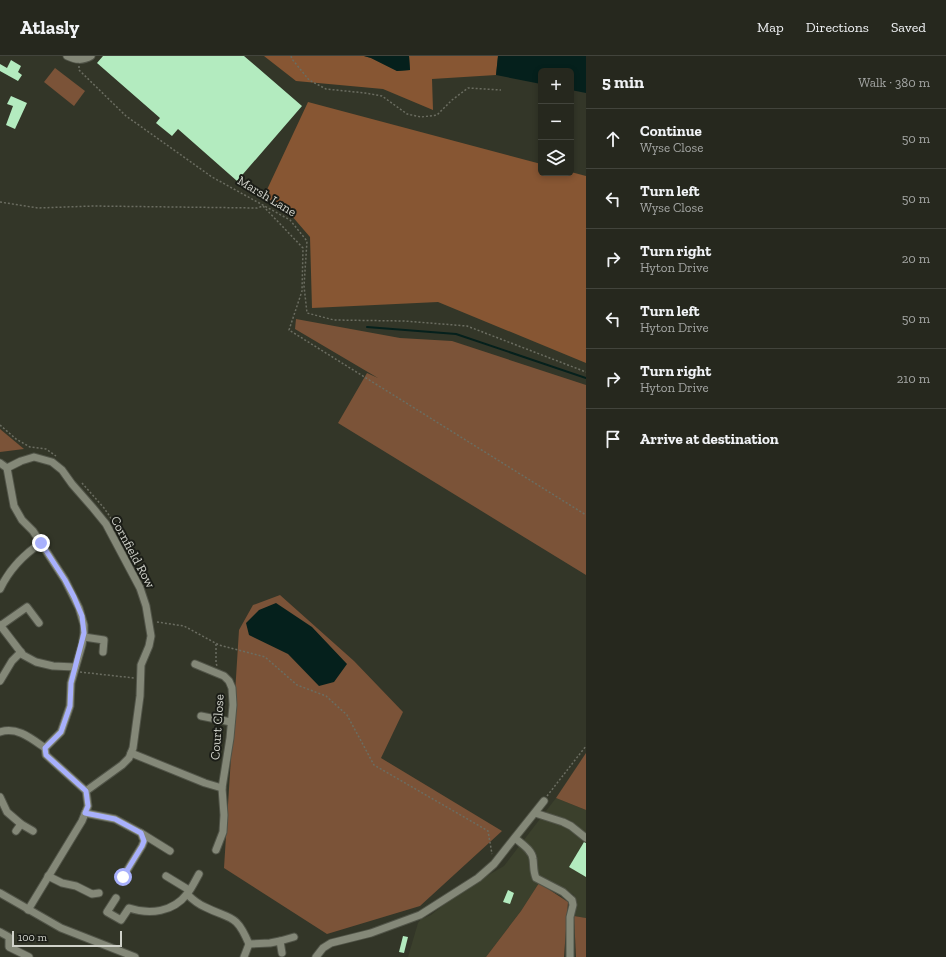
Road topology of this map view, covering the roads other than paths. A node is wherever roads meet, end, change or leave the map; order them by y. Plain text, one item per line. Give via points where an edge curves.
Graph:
1 (67, 56) edge
2 (91, 56) edge
3 (0, 463) edge
4 (7, 468) junction
5 (41, 543) junction
6 (0, 590) edge
7 (39, 623) dead end
8 (0, 625) edge
9 (84, 637) junction
10 (21, 652) junction
11 (103, 652) dead end
12 (195, 664) dead end
13 (75, 670) junction
14 (1, 678) edge
15 (201, 716) dead end
16 (231, 722) junction
17 (0, 732) edge
18 (45, 748) junction
19 (131, 753) junction
20 (222, 788) junction
21 (86, 791) junction
22 (0, 798) edge
23 (544, 801) road end
24 (85, 813) junction
25 (535, 813) junction
26 (21, 824) junction
27 (16, 831) dead end
28 (33, 831) dead end
29 (141, 833) junction
30 (515, 838) junction
31 (586, 838) edge
32 (216, 850) dead end
33 (170, 851) dead end
34 (199, 874) dead end
35 (48, 876) junction
36 (166, 876) dead end
37 (123, 877) dead end
38 (188, 892) junction
39 (0, 893) edge
40 (99, 893) dead end
41 (116, 898) dead end
42 (28, 910) junction
43 (0, 932) edge
44 (294, 937) dead end
45 (280, 941) junction
46 (249, 944) junction
47 (282, 953) dead end
48 (29, 957) edge
49 (133, 957) edge
50 (244, 957) edge
51 (316, 957) edge
52 (570, 957) edge

1 - 2 street via 74,60
3 - 4 street
4 - 5 street via 14,506
4 - 19 street, Cornfield Row via 34,457 52,462 62,470 106,524 140,588 151,636 141,665 140,696
5 - 6 street via 19,562 6,577
5 - 9 street via 74,597 84,625
7 - 8 street via 27,606
8 - 10 street
9 - 11 street via 104,640
9 - 13 street
10 - 13 street via 36,662
10 - 14 street
12 - 16 street, Court Close via 229,681 233,705
13 - 18 street via 71,683 70,706 61,732
15 - 16 street
16 - 20 street, Court Close
17 - 18 street via 13,730
18 - 21 street via 46,755
19 - 20 street
19 - 21 street, Cornfield Row via 122,766
20 - 32 street, Court Close via 223,832
21 - 24 street via 88,806
22 - 26 street via 7,812
23 - 25 street
24 - 29 street via 115,819
24 - 35 street
25 - 30 street
25 - 31 street via 563,822
26 - 27 street
26 - 28 street
29 - 33 street
29 - 37 street via 144,841 142,846
30 - 51 street via 494,864 478,878 420,915 386,929 331,943
30 - 52 street via 531,853 536,878 563,892 572,900
34 - 38 street
35 - 40 street via 62,884 76,886 92,894
35 - 42 street
36 - 38 street
38 - 41 street via 167,909 140,911 129,908 121,920 108,912
38 - 46 street via 204,906 238,922
39 - 42 street
42 - 49 street via 61,928
43 - 48 street via 9,937 9,947
44 - 45 street
45 - 46 street
45 - 47 street
46 - 50 street

